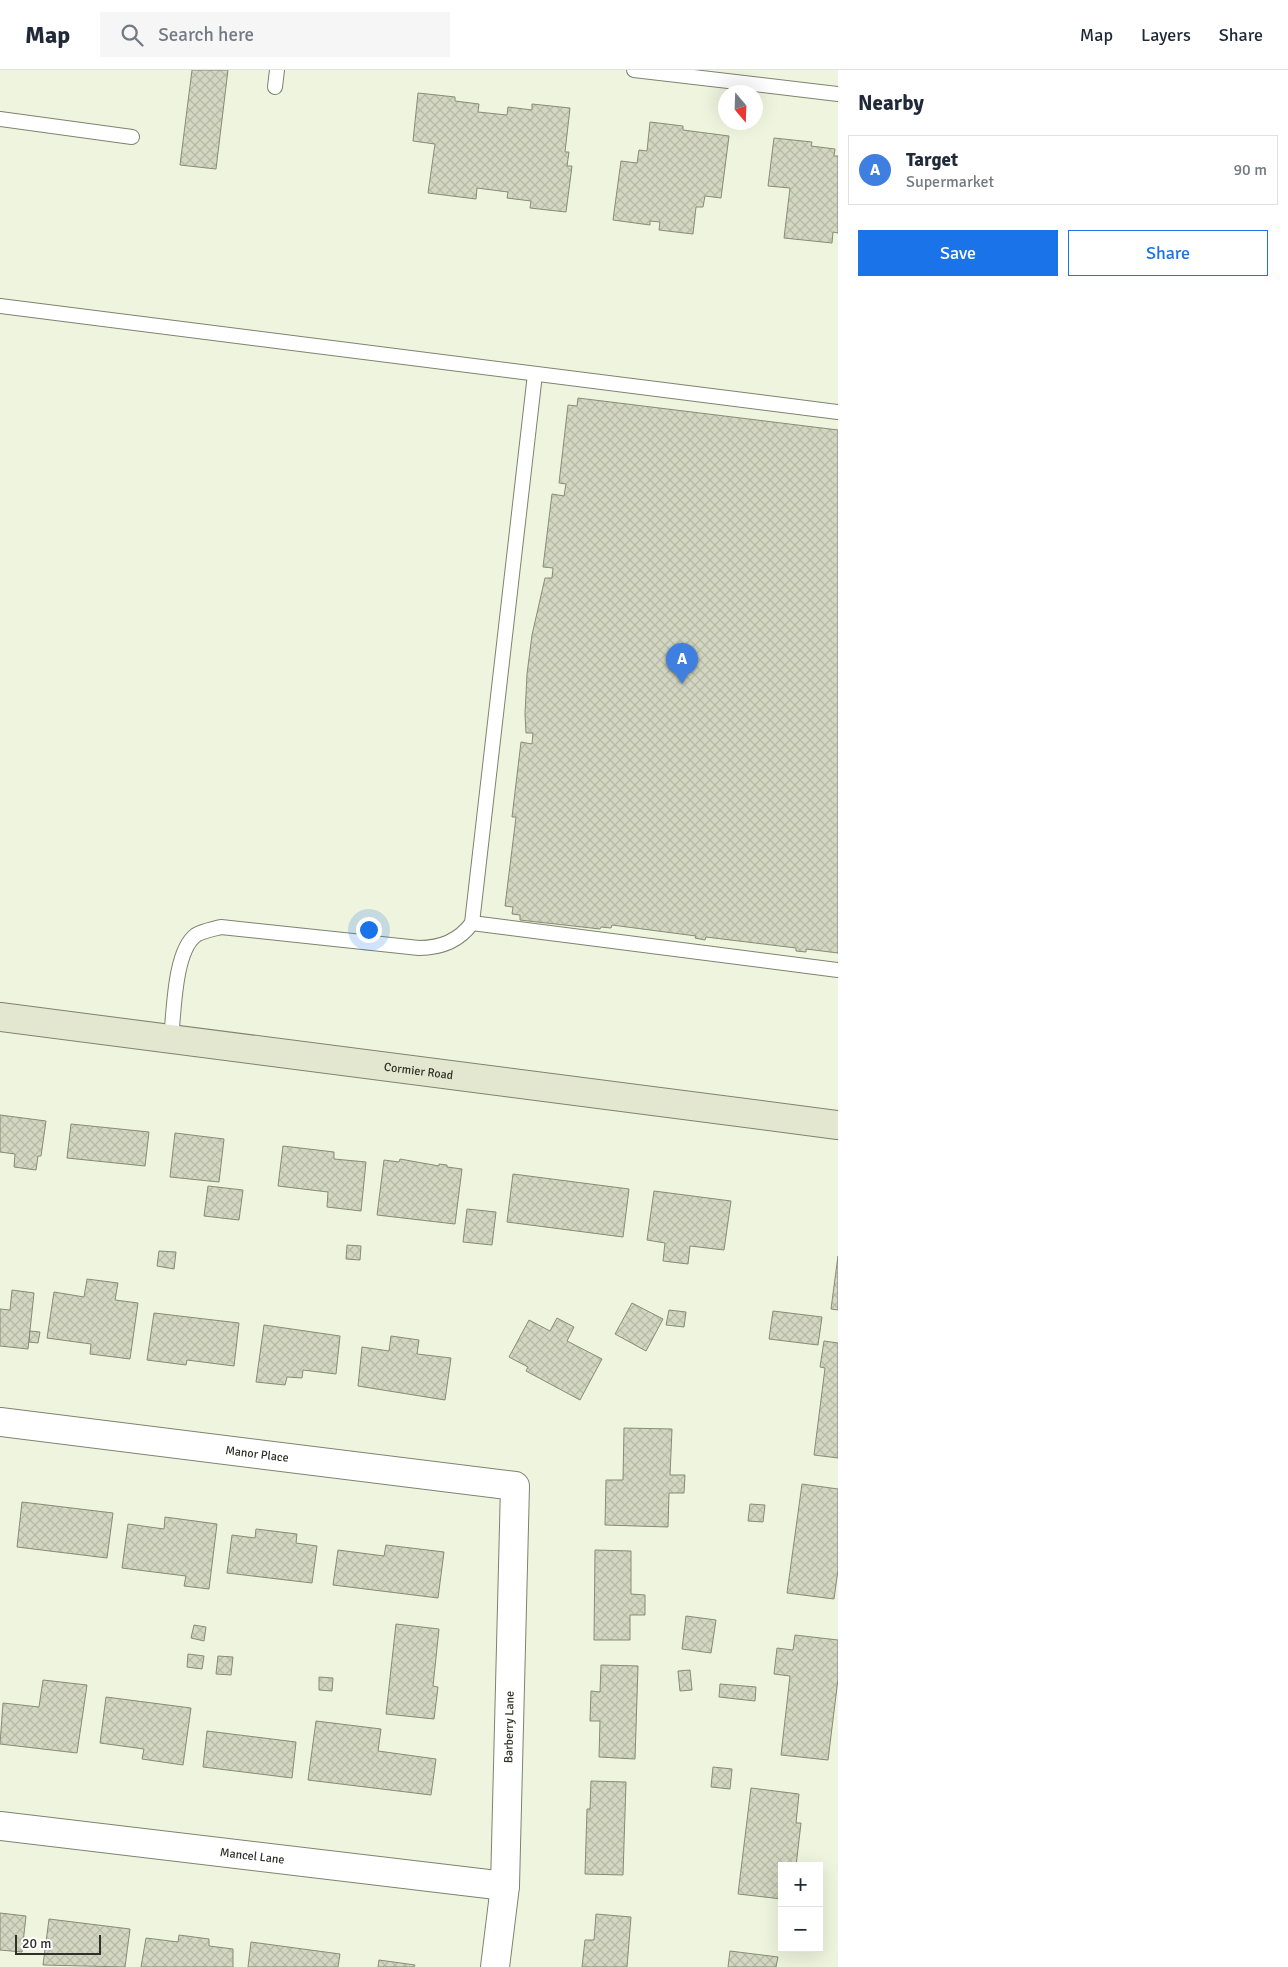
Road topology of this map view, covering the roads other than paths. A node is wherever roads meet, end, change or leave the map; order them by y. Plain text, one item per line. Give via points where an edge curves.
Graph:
1 (277, 70) edge
2 (634, 70) edge
3 (275, 87) dead end
4 (838, 94) edge
5 (0, 119) edge
6 (132, 137) dead end
7 (0, 306) edge
8 (535, 374) junction
9 (838, 412) edge
10 (472, 923) junction
11 (838, 970) edge
12 (0, 1017) edge
13 (171, 1039) junction
14 (838, 1125) edge
15 (0, 1422) edge
16 (515, 1486) joint
17 (0, 1826) edge
18 (504, 1886) junction
19 (495, 1967) edge

1 - 3 lane
2 - 4 lane
5 - 6 lane
7 - 8 lane
8 - 9 lane
8 - 10 lane
10 - 11 lane
10 - 13 lane via 463,935 435,948 221,927 196,935 187,945 180,966
12 - 13 street, Cormier Road
13 - 14 street, Cormier Road
15 - 16 street, Manor Place
16 - 18 street, Barberry Lane
17 - 18 street, Mancel Lane
18 - 19 street, Barberry Lane

